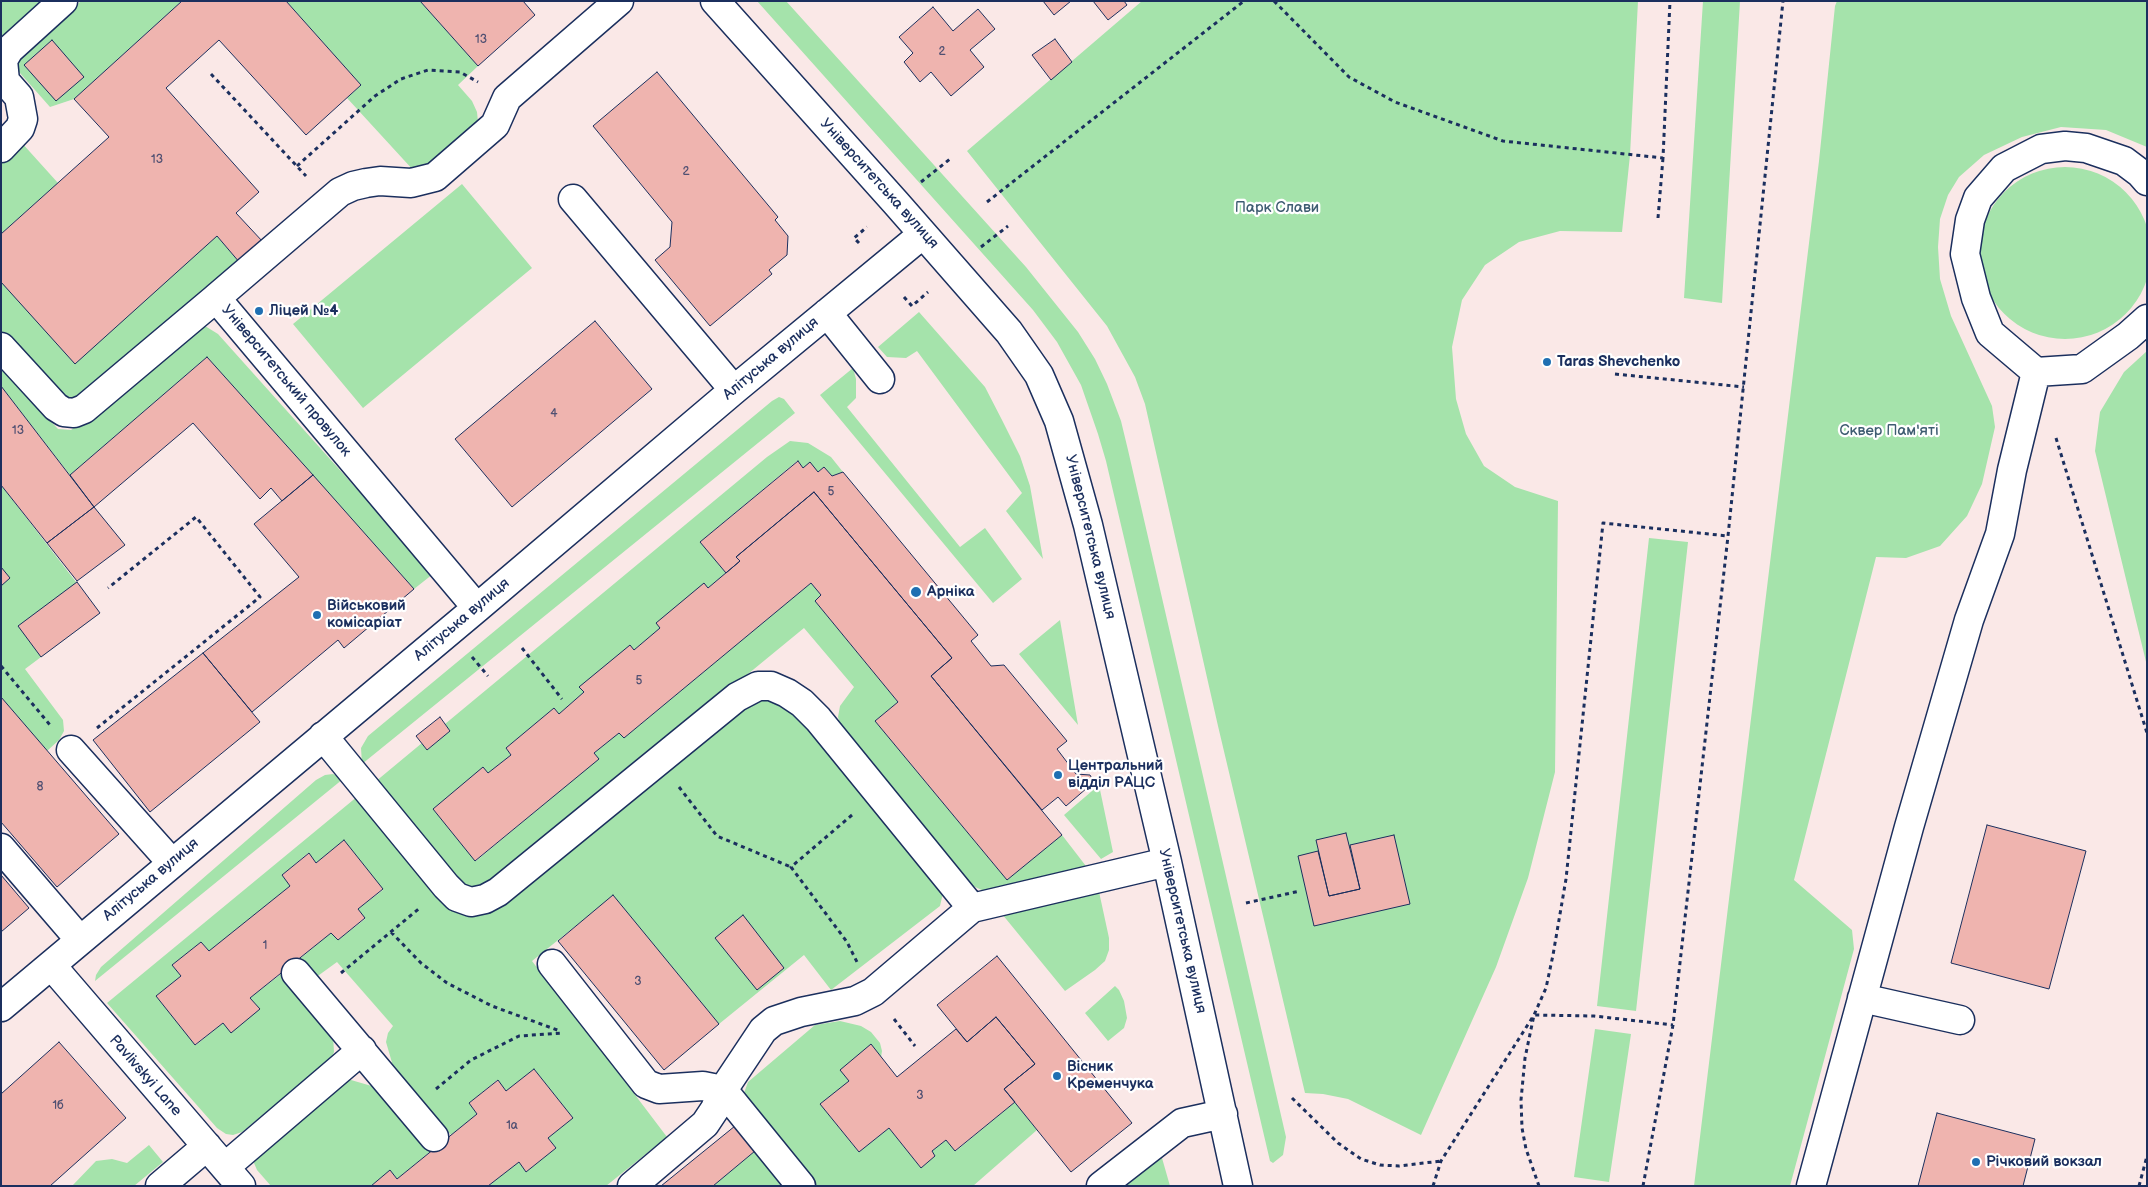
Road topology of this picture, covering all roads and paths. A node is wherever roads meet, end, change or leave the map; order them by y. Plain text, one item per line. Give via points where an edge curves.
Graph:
1 (63, 1) edge
2 (619, 1) edge
3 (715, 1) edge
4 (1244, 1) edge
5 (1274, 1) edge
6 (1670, 1) edge
7 (1783, 1) edge
8 (211, 74) dead end
9 (507, 98) junction
10 (1, 148) edge
11 (950, 158) dead end
12 (1663, 158) junction
13 (297, 166) junction
14 (2147, 181) edge
15 (919, 184) dead end
16 (330, 199) junction
17 (573, 199) dead end
18 (987, 202) dead end
19 (1658, 218) dead end
20 (1008, 226) dead end
21 (867, 227) dead end
22 (923, 234) junction
23 (860, 245) dead end
24 (976, 251) dead end
25 (928, 292) dead end
26 (904, 297) dead end
27 (216, 298) junction
28 (827, 313) junction
29 (2147, 319) edge
30 (1, 348) edge
31 (2036, 372) junction
32 (1615, 374) dead end
33 (880, 379) dead end
34 (1744, 387) junction
35 (734, 390) junction
36 (2054, 429) dead end
37 (1728, 536) junction
38 (108, 588) dead end
39 (477, 608) junction
40 (522, 648) dead end
41 (469, 652) dead end
42 (1, 666) edge
43 (488, 676) dead end
44 (562, 699) dead end
45 (2147, 733) edge
46 (323, 736) junction
47 (71, 750) junction
48 (659, 760) junction
49 (878, 793) junction
50 (1, 848) edge
51 (1167, 862) junction
52 (172, 863) junction
53 (791, 866) junction
54 (446, 886) junction
55 (1300, 891) dead end
56 (1246, 903) dead end
57 (972, 908) junction
58 (391, 932) junction
59 (80, 940) junction
60 (552, 964) dead end
61 (50, 965) junction
62 (296, 973) dead end
63 (873, 992) junction
64 (315, 995) junction
65 (1862, 998) junction
66 (1, 1007) edge
67 (1534, 1015) junction
68 (1960, 1020) dead end
69 (1673, 1025) junction
70 (915, 1046) dead end
71 (362, 1050) junction
72 (723, 1090) junction
73 (1292, 1098) dead end
74 (411, 1110) junction
75 (1223, 1114) junction
76 (434, 1137) dead end
77 (207, 1146) junction
78 (2147, 1156) edge
79 (1441, 1161) junction
80 (233, 1176) edge
81 (160, 1186) edge
82 (632, 1186) edge
83 (801, 1186) edge
84 (1101, 1186) edge
85 (1238, 1186) edge
86 (1434, 1186) edge
87 (1539, 1186) edge
88 (1643, 1186) edge
89 (1812, 1186) edge
90 (2139, 1186) edge

1 - 10 street via 9,50 3,60 5,81 19,97 23,119 20,128
2 - 9 street, Університетський провулок
3 - 22 street, Університетська вулиця
4 - 18 path
5 - 12 path via 1349,77 1395,102 1503,141
6 - 12 path
7 - 34 path
8 - 13 path
9 - 13 path via 460,72 428,70 402,79 375,96
9 - 16 street, Університетський провулок via 495,125 434,177 411,183 380,181 353,186
11 - 15 path
12 - 19 path
13 - 16 path
14 - 31 street via 2124,162 2086,148 2064,146 2041,149 2020,158 2004,168 1978,198 1970,220 1965,254 1976,298 1990,333
16 - 27 street, Університетський провулок
17 - 35 street
20 - 24 path
21 - 23 path via 854,238
22 - 28 street, Алітуська вулиця
22 - 51 street, Університетська вулиця via 1009,332 1039,375 1059,421 1088,525
25 - 26 path via 912,306
27 - 30 street via 84,409 74,413 56,407
27 - 39 street, Університетський провулок
28 - 33 street
28 - 35 street, Алітуська вулиця
29 - 31 street via 2082,369
31 - 65 street via 2000,534 1969,620
32 - 34 path
34 - 37 path
35 - 39 street, Алітуська вулиця
36 - 45 path
37 - 67 path via 1603,523 1566,879 1554,955 1546,988
37 - 69 path
38 - 47 path via 196,517 260,597
39 - 46 street, Алітуська вулиця
40 - 44 path
41 - 43 path
42 - 47 path
46 - 52 street, Алітуська вулиця
46 - 54 street
47 - 52 street
48 - 49 street via 737,697 758,686 771,686 802,703
48 - 53 path via 717,836
48 - 54 street via 498,892 471,902 457,897
49 - 53 path
49 - 57 street
50 - 59 street
51 - 57 street
51 - 75 street, Університетська вулиця
52 - 59 street, Алітуська вулиця
53 - 63 path via 847,942
54 - 58 path
55 - 56 path
57 - 63 street
58 - 64 path
58 - 74 path via 421,963 447,983 492,1006 565,1033 519,1036 471,1060
59 - 61 street, Алітуська вулиця
60 - 72 street via 646,1084 659,1089 703,1086
61 - 66 street, Алітуська вулиця
61 - 77 street, Pavlivskyi Lane
62 - 64 street
63 - 70 path
63 - 72 street via 855,1001 774,1021 763,1030
64 - 71 street
65 - 68 street
65 - 89 street
67 - 69 path via 1594,1016
67 - 79 path
67 - 87 path via 1521,1100 1526,1149
69 - 88 path
71 - 74 street
71 - 80 street
72 - 82 street via 705,1124
72 - 83 street
73 - 79 path via 1338,1143 1361,1159 1399,1166
74 - 76 street
75 - 84 street via 1182,1123
75 - 85 street, Університетська вулиця
77 - 80 street, Pavlivskyi Lane
77 - 81 street
78 - 90 path
79 - 86 path

